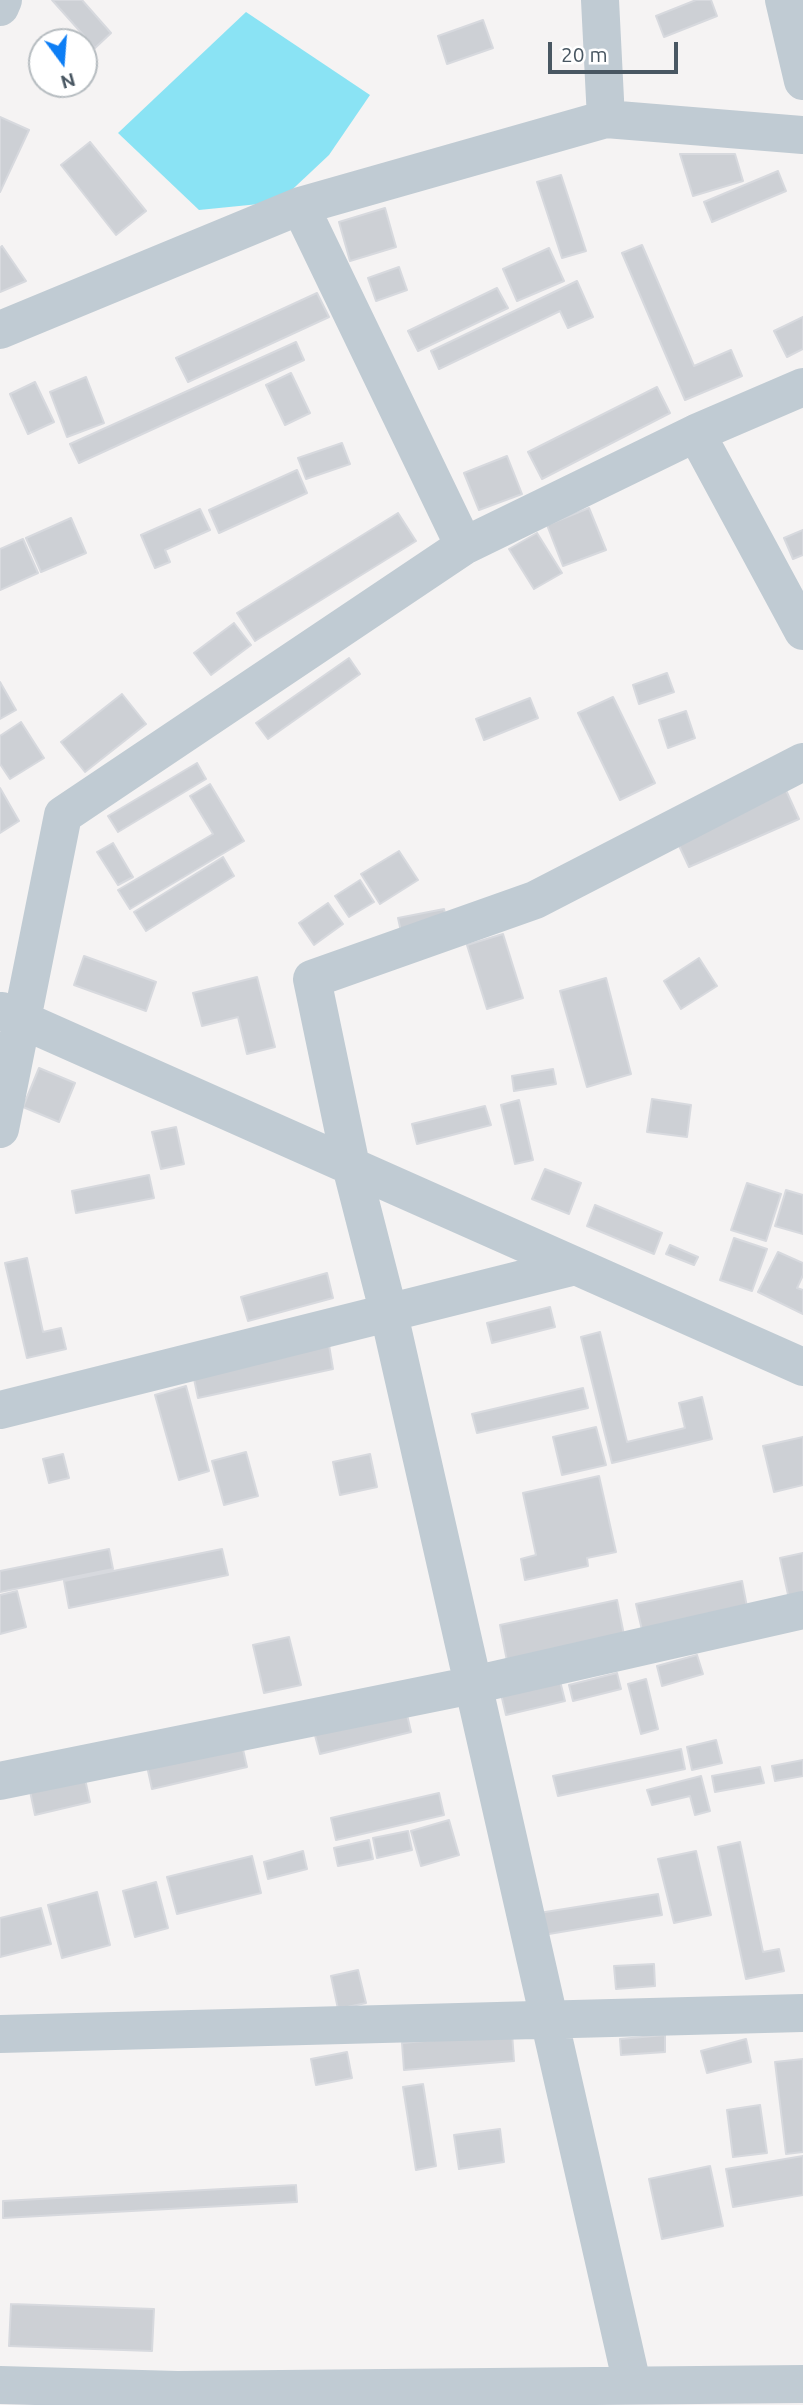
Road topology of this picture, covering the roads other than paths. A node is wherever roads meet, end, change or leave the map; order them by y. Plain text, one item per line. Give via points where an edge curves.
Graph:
1 (3, 0) edge
2 (600, 0) edge
3 (784, 0) edge
4 (0, 7) edge
5 (803, 81) edge
6 (606, 119) junction
7 (803, 135) edge
8 (300, 206) junction
9 (0, 330) edge
10 (803, 387) edge
11 (696, 433) junction
12 (464, 546) junction
13 (803, 631) edge
14 (803, 762) edge
15 (11, 1015) edge
16 (0, 1129) edge
17 (351, 1166) junction
18 (575, 1266) junction
19 (389, 1314) junction
20 (803, 1367) edge
21 (0, 1410) edge
22 (803, 1610) edge
23 (473, 1685) junction
24 (0, 1781) edge
25 (803, 2013) edge
26 (548, 2020) junction
27 (0, 2034) edge
28 (803, 2384) edge
29 (0, 2385) edge
30 (632, 2385) junction

1 - 4 street
2 - 6 street
3 - 5 street
6 - 7 street
6 - 8 street
8 - 9 street
8 - 12 street
10 - 11 street
11 - 12 street
11 - 13 street
12 - 15 street via 63,815
14 - 17 street via 535,900 312,979
15 - 16 street
15 - 17 street
17 - 18 street
17 - 19 street
18 - 19 street
18 - 20 street
19 - 21 street
19 - 23 street
22 - 23 street
23 - 24 street
23 - 26 street
25 - 26 street
26 - 27 street
26 - 30 street
28 - 30 street
29 - 30 street via 177,2390

